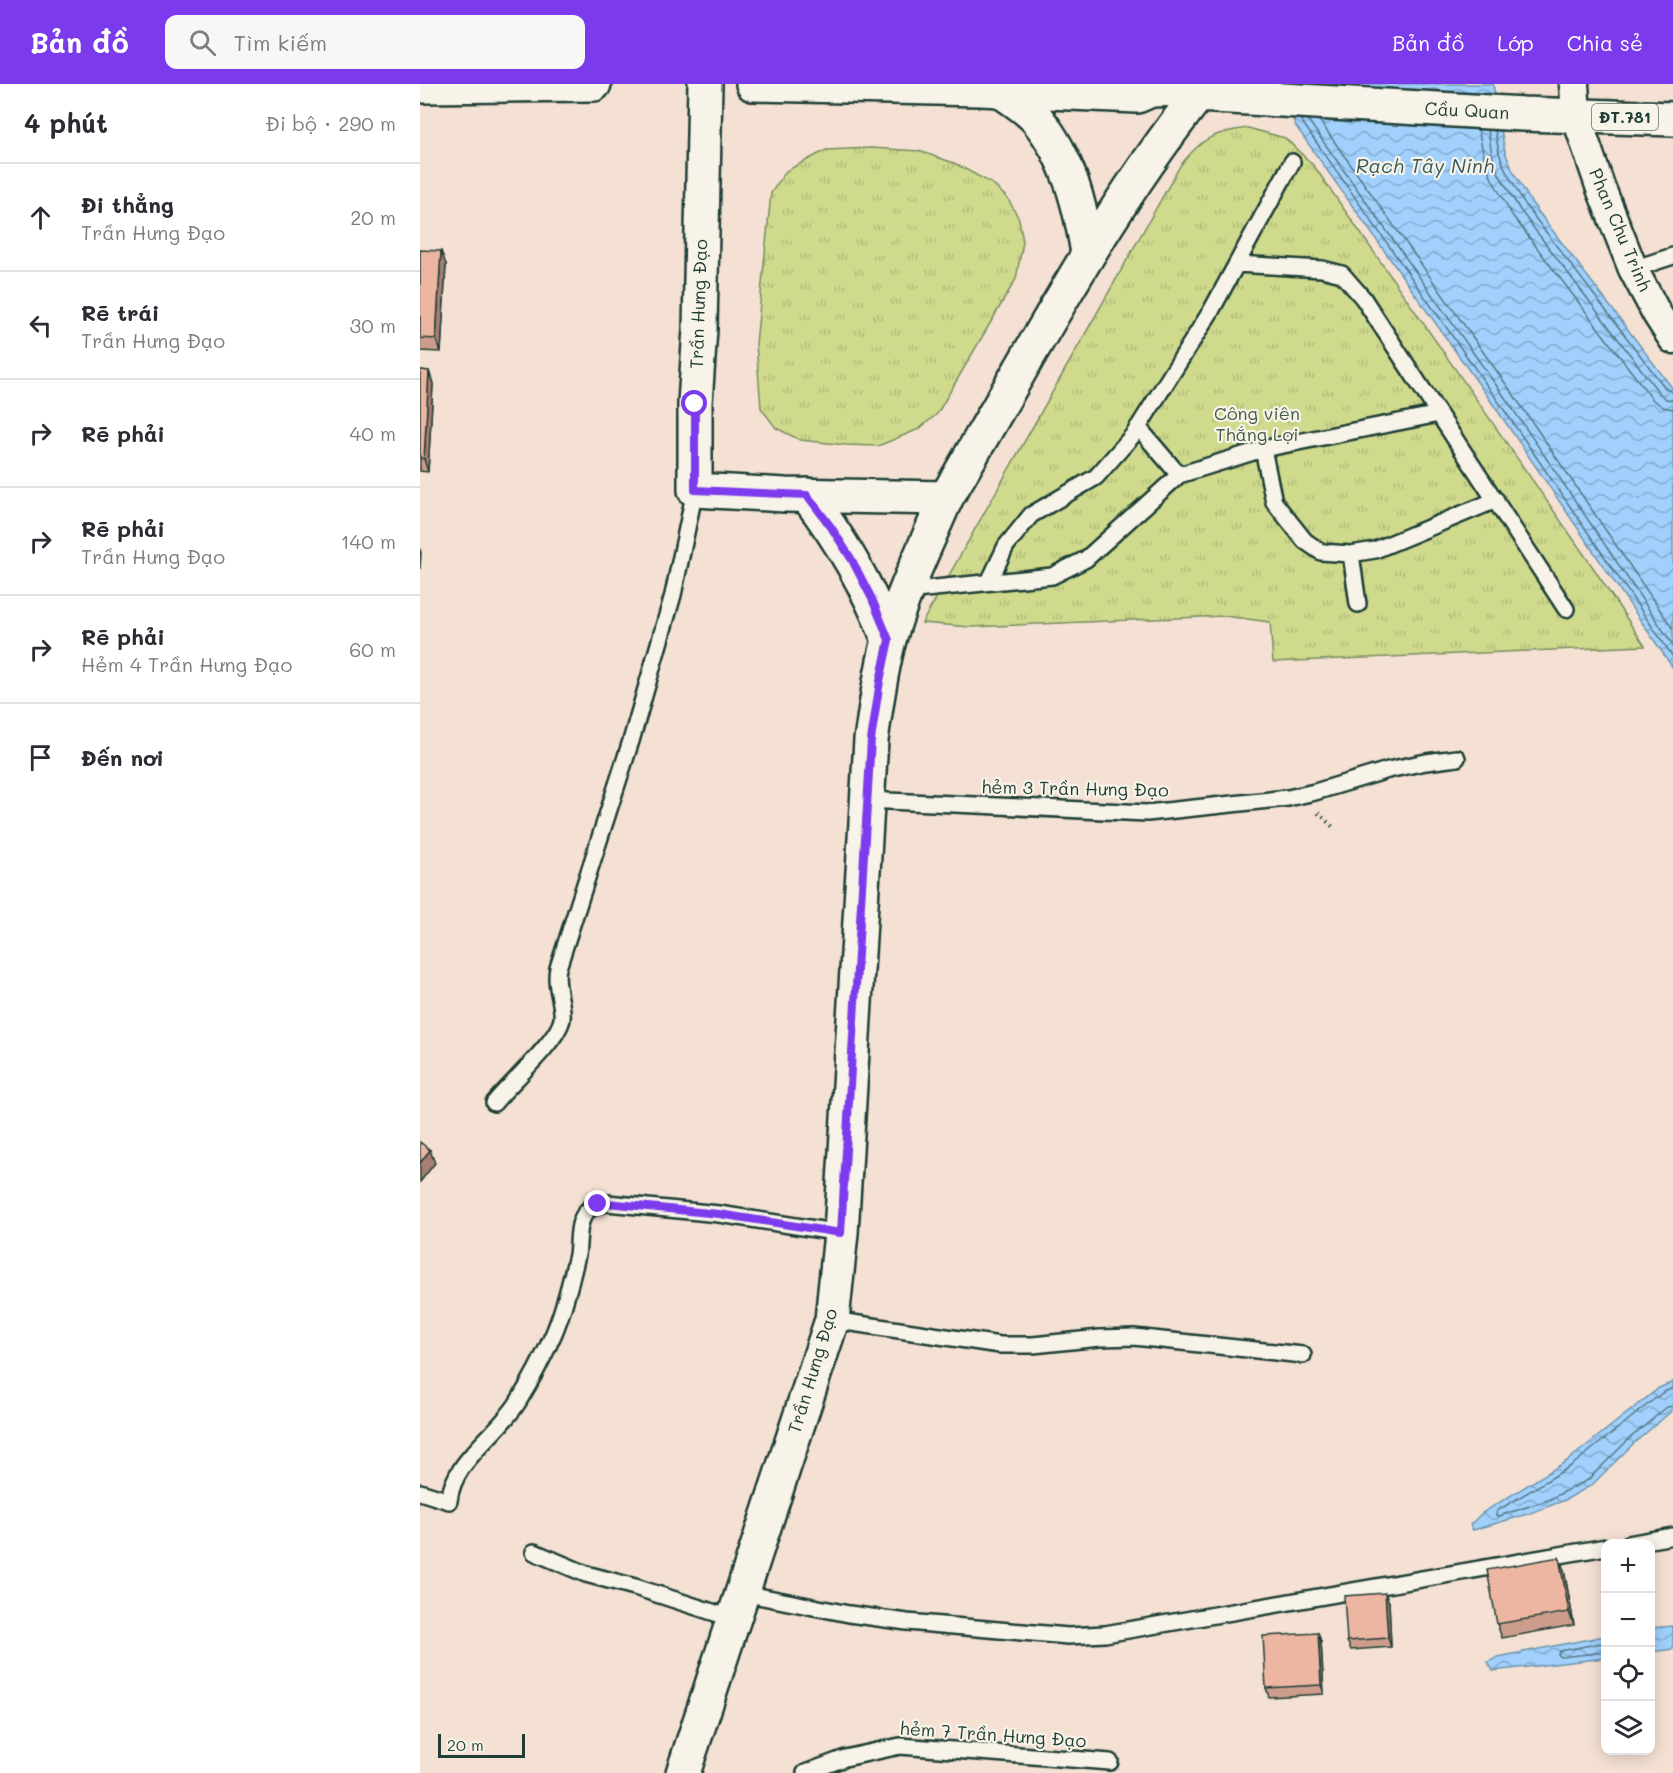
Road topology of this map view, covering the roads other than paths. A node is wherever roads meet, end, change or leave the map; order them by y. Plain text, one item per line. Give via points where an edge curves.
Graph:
1 (594, 84) edge
2 (705, 84) edge
3 (753, 84) edge
4 (1574, 84) edge
5 (420, 86) edge
6 (1000, 90) junction
7 (1137, 92) edge
8 (1208, 93) edge
9 (1576, 116) junction
10 (1673, 119) edge
11 (1292, 162) dead end
12 (1088, 253) junction
13 (1673, 256) edge
14 (1237, 264) junction
15 (1633, 269) junction
16 (1673, 339) edge
17 (1439, 414) junction
18 (1138, 427) junction
19 (1263, 449) junction
20 (1179, 475) junction
21 (695, 490) junction
22 (807, 495) junction
23 (946, 498) junction
24 (1496, 500) junction
25 (1351, 554) junction
26 (989, 582) junction
27 (906, 591) junction
28 (1358, 604) dead end
29 (1566, 609) dead end
30 (889, 640) junction
31 (1457, 758) dead end
32 (866, 800) junction
33 (495, 1103) dead end
34 (841, 1233) junction
35 (832, 1320) junction
36 (1303, 1355) dead end
37 (420, 1492) edge
38 (1673, 1536) edge
39 (1655, 1539) edge
40 (1601, 1548) edge
41 (534, 1552) dead end
42 (738, 1606) junction
43 (1110, 1762) dead end
44 (683, 1773) edge
45 (805, 1773) edge

1 - 5 main road
2 - 21 main road, Trần Hưng Đạo
3 - 6 main road
4 - 9 street, Phan Chu Trinh
6 - 7 main road
6 - 12 main road via 1035,117 1057,148 1081,213
7 - 8 main road via 1151,104 1185,104
8 - 9 main road, Cầu Quan / ĐT.781
8 - 12 main road, Trần Hưng Đạo via 1166,137
9 - 10 main road, ĐT.781
9 - 15 street, Phan Chu Trinh
11 - 14 lane
12 - 23 main road, Trần Hưng Đạo
13 - 15 lane
14 - 17 lane via 1322,269 1342,274 1364,298
14 - 18 lane
15 - 16 street, Phan Chu Trinh
17 - 19 lane
17 - 24 lane
18 - 20 lane
18 - 26 lane via 1096,477 1032,515 1006,546
19 - 20 lane
19 - 25 lane via 1274,502 1305,542 1321,552
20 - 26 lane via 1086,559 1052,576
21 - 22 main road
21 - 33 lane via 673,595 558,968 562,1018 551,1040
22 - 23 main road
22 - 30 main road via 852,560
23 - 27 main road, Trần Hưng Đạo
24 - 25 lane via 1375,550
24 - 29 lane
25 - 28 lane
26 - 27 lane
27 - 30 main road, Trần Hưng Đạo
30 - 32 main road, Trần Hưng Đạo via 871,740
31 - 32 lane, hẻm 3 Trần Hưng Đạo via 1388,770 1288,798 1147,813
32 - 34 main road, Trần Hưng Đạo
34 - 35 main road, Trần Hưng Đạo
34 - 37 lane via 719,1214 607,1203 591,1207 581,1220 577,1254 553,1336 518,1402 460,1470 451,1486 449,1501
35 - 36 lane via 1000,1345 1134,1337
35 - 42 main road, Trần Hưng Đạo
38 - 39 lane
40 - 42 lane via 1105,1634 1068,1636
41 - 42 lane via 586,1574
42 - 44 main road, Trần Hưng Đạo
43 - 45 lane, hẻm 7 Trần Hưng Đạo via 900,1746 845,1758

